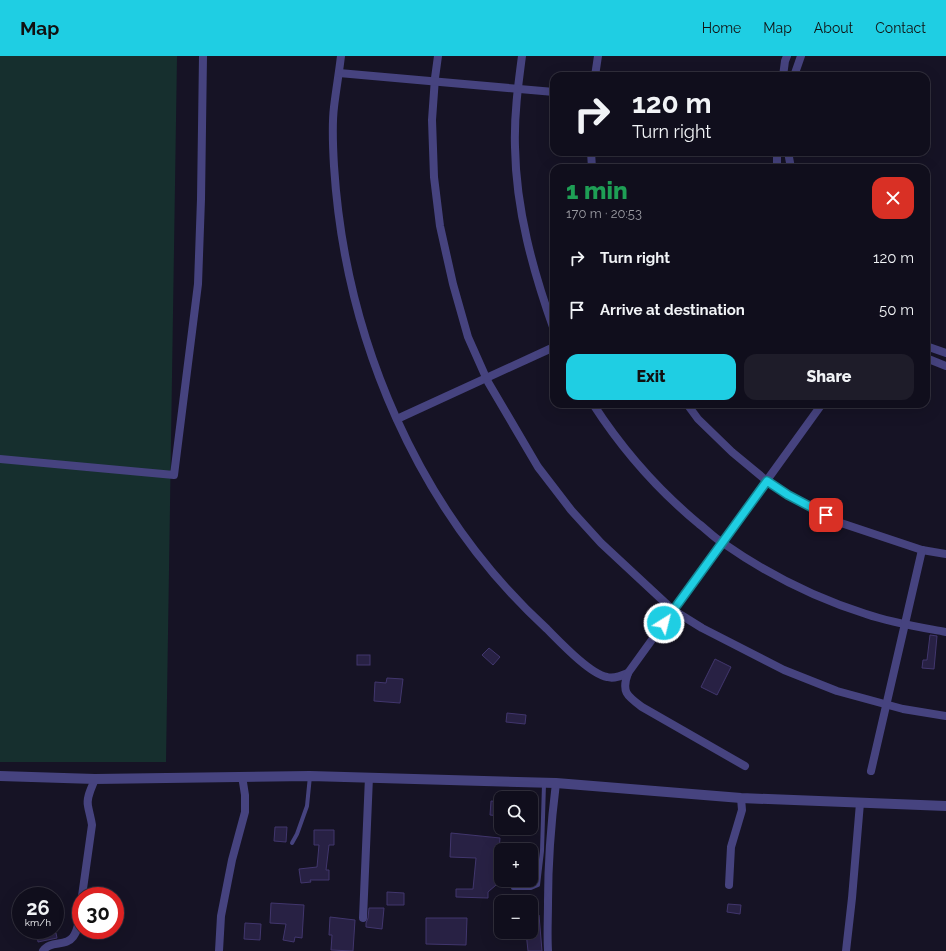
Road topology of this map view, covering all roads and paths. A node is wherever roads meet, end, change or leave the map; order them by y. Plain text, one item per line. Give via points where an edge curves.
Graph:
1 (203, 56) edge
2 (341, 56) edge
3 (438, 56) edge
4 (522, 56) edge
5 (598, 56) edge
6 (787, 56) edge
7 (800, 56) edge
8 (596, 72) edge
9 (784, 72) edge
10 (795, 72) edge
11 (339, 73) junction
12 (550, 92) edge
13 (550, 319) edge
14 (930, 347) edge
15 (550, 349) edge
16 (946, 353) edge
17 (930, 360) edge
18 (946, 366) edge
19 (596, 408) edge
20 (690, 408) edge
21 (819, 408) edge
22 (397, 418) junction
23 (0, 459) edge
24 (767, 481) junction
25 (722, 543) junction
26 (922, 550) junction
27 (946, 554) edge
28 (673, 610) junction
29 (946, 632) edge
30 (628, 673) junction
31 (946, 716) edge
32 (746, 766) dead end
33 (871, 772) dead end
34 (0, 776) edge
35 (242, 776) junction
36 (310, 776) junction
37 (369, 777) junction
38 (96, 778) junction
39 (544, 783) junction
40 (556, 783) junction
41 (741, 798) junction
42 (860, 803) junction
43 (946, 806) edge
44 (292, 843) dead end
45 (729, 885) dead end
46 (83, 887) edge
47 (512, 888) dead end
48 (364, 918) dead end
49 (72, 939) edge
50 (44, 951) edge
51 (219, 951) edge
52 (548, 951) edge
53 (846, 951) edge

1 - 23 street via 198,284 174,475
2 - 11 street
3 - 28 street via 432,120 434,178 440,226 468,337 488,382 538,467 571,510 601,543
4 - 13 street via 516,94 514,146 517,189 525,235
5 - 8 street
6 - 9 street
7 - 10 street
11 - 12 street
11 - 22 street via 333,109 340,225 362,330
14 - 16 street
15 - 22 street
17 - 18 street
19 - 25 street via 623,447 653,481
20 - 24 street via 732,452
21 - 24 street
22 - 30 street via 420,467 446,510 506,590 592,670 606,677 616,678
24 - 25 street
24 - 26 street via 838,522
25 - 28 street
25 - 29 street via 779,578 826,600 905,625
26 - 27 street
26 - 33 street
28 - 30 street
28 - 31 street via 702,628 784,670 837,691 903,709
30 - 32 street via 624,684 626,691 642,707
34 - 38 street
35 - 36 street
35 - 38 street
35 - 51 street via 245,812 221,916
36 - 37 street
36 - 44 lane via 308,806
37 - 39 street
37 - 48 street
38 - 46 street via 87,804 92,825
39 - 40 street
39 - 47 lane via 538,885 531,888
40 - 41 street
40 - 52 street via 547,883
41 - 42 street
41 - 45 street via 742,810 731,847
42 - 43 street
42 - 53 street
49 - 50 street via 68,942 49,945

